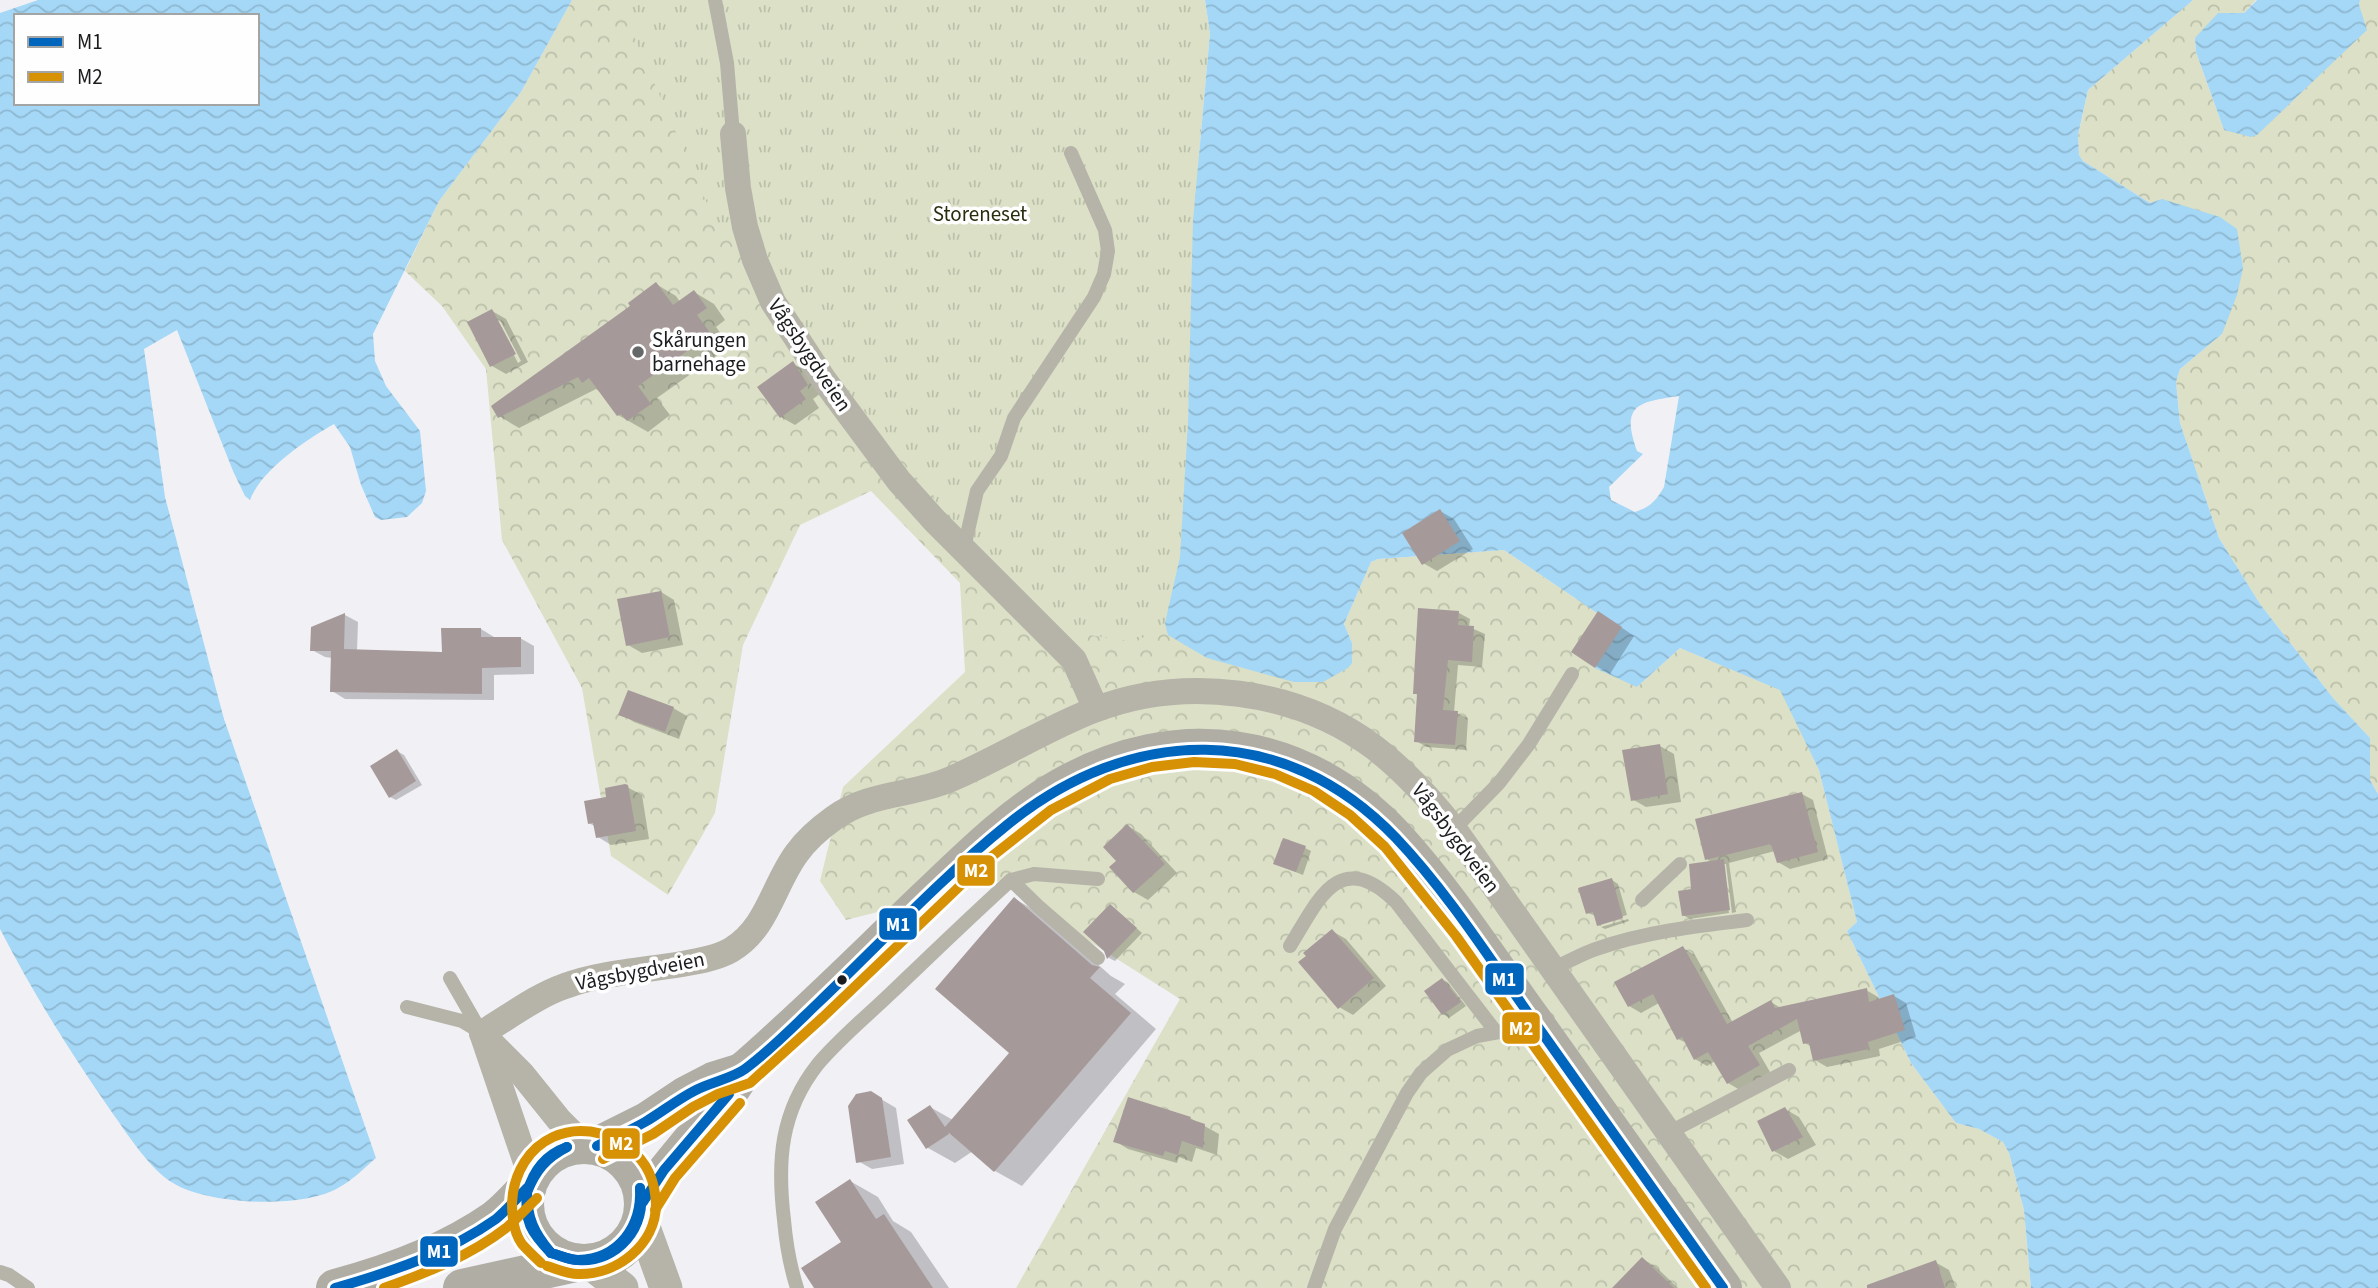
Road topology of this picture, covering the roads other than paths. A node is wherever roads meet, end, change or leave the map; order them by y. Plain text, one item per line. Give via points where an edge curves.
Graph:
1 (715, 0) edge
2 (733, 134) joint
3 (1071, 153) dead end
4 (964, 548) junction
5 (1572, 674) dead end
6 (1096, 709) junction
7 (1454, 829) junction
8 (1680, 864) dead end
9 (1098, 879) dead end
10 (1012, 880) junction
11 (1642, 900) dead end
12 (1746, 920) dead end
13 (1290, 946) dead end
14 (1098, 958) dead end
15 (1552, 969) junction
16 (450, 978) dead end
17 (407, 1007) dead end
18 (1534, 1022) junction
19 (1496, 1032) junction
20 (482, 1033) junction
21 (1789, 1070) dead end
22 (742, 1072) junction
23 (1668, 1133) junction
24 (590, 1146) junction
25 (529, 1183) junction
26 (642, 1210) junction
27 (583, 1263) junction
28 (0, 1272) edge
29 (29, 1288) edge
30 (335, 1288) edge
31 (462, 1288) edge
32 (622, 1288) edge
33 (666, 1288) edge
34 (797, 1288) edge
35 (1314, 1288) edge
36 (1723, 1288) edge
37 (1778, 1288) edge

1 - 2 lane, Vågsbygdveien via 727,63
2 - 4 street, Vågsbygdveien via 745,227 773,302 899,481
3 - 4 lane via 1105,230 1104,274 1014,418 1001,456 977,491
4 - 6 street, Vågsbygdveien via 1074,660
5 - 7 lane via 1529,744
6 - 7 street, Vågsbygdveien via 1132,699 1200,691 1257,697 1318,715 1373,746 1411,778
6 - 20 street, Vågsbygdveien via 950,780 879,796 836,816 797,852 760,923 730,950 699,961 565,986
7 - 15 street, Vågsbygdveien
8 - 11 lane
9 - 10 lane via 1025,874
10 - 14 lane
10 - 34 lane via 828,1053 798,1096 784,1133 779,1176 790,1268
12 - 15 lane via 1688,927 1596,949
13 - 19 lane via 1332,885 1354,877 1369,880 1396,902
15 - 23 street, Vågsbygdveien
16 - 20 lane
17 - 20 lane via 462,1021
18 - 19 lane
18 - 22 main road via 1428,876 1356,802 1310,773 1270,757 1233,749 1186,747 1101,766 1024,812
18 - 36 main road
19 - 35 lane via 1447,1050 1421,1073 1335,1229
20 - 24 street via 559,1120
20 - 25 street
21 - 23 lane
22 - 24 main road via 713,1081 647,1121
22 - 26 main road via 727,1097 664,1170
23 - 37 street, Vågsbygdveien
24 - 25 main road via 558,1151
24 - 26 main road via 609,1150 633,1171
25 - 27 main road via 524,1203 531,1231 551,1253
25 - 30 main road via 497,1218 450,1245 407,1265
26 - 27 main road via 625,1246 615,1254
26 - 33 street
27 - 31 main road
27 - 32 street
28 - 29 lane

